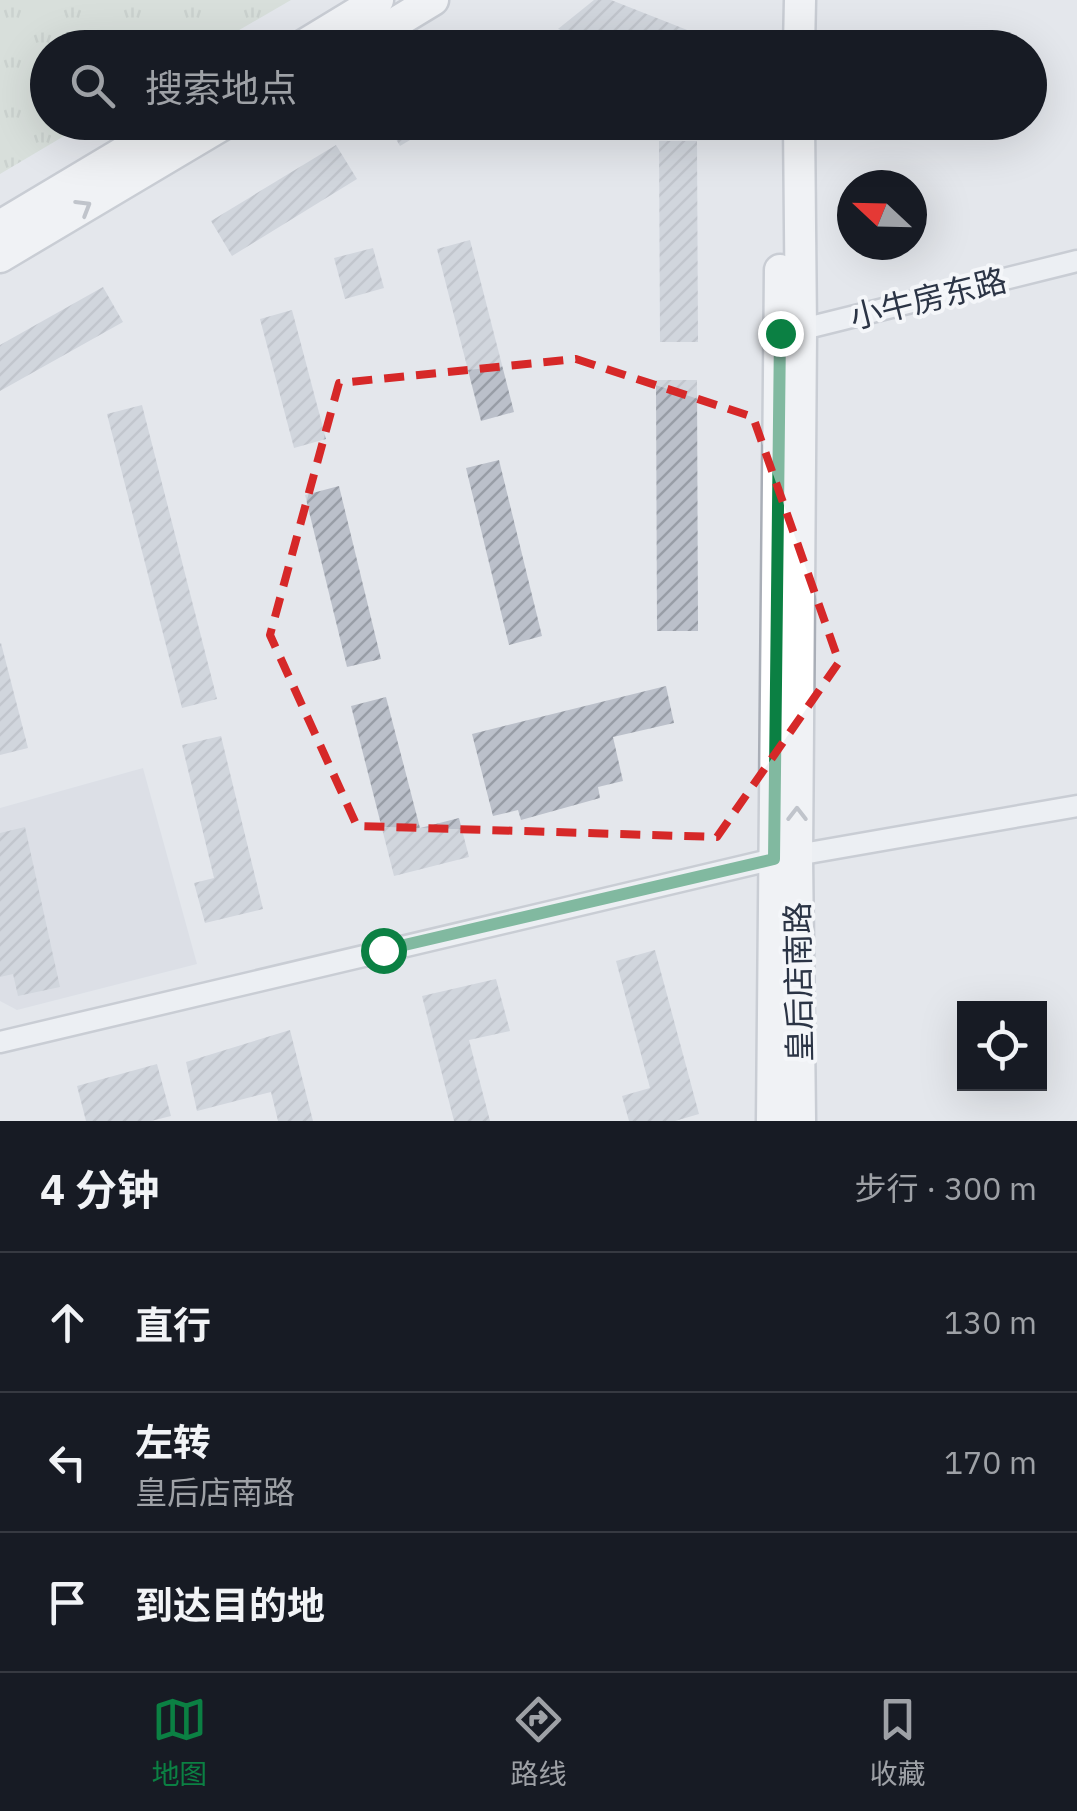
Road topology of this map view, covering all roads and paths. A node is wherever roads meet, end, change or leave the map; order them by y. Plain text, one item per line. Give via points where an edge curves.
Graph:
1 (378, 0) edge
2 (433, 0) edge
3 (780, 0) edge
4 (800, 0) edge
5 (329, 30) edge
6 (384, 30) edge
7 (780, 30) edge
8 (800, 30) edge
9 (144, 140) edge
10 (197, 140) edge
11 (781, 140) edge
12 (797, 140) edge
13 (0, 226) edge
14 (0, 257) edge
15 (1077, 261) edge
16 (790, 332) junction
17 (1077, 806) edge
18 (785, 858) junction
19 (0, 1042) edge
20 (772, 1121) edge
21 (800, 1121) edge

1 - 5 street
2 - 6 street
3 - 7 street
4 - 8 street
9 - 13 street
14 -> 10 street
11 - 16 street, 皇后店南路
12 - 16 street, 皇后店南路
15 - 16 street, 小牛房东路
16 - 18 street, 皇后店南路
17 - 18 street
18 - 19 street
18 - 20 street, 皇后店南路
18 - 21 street, 皇后店南路

